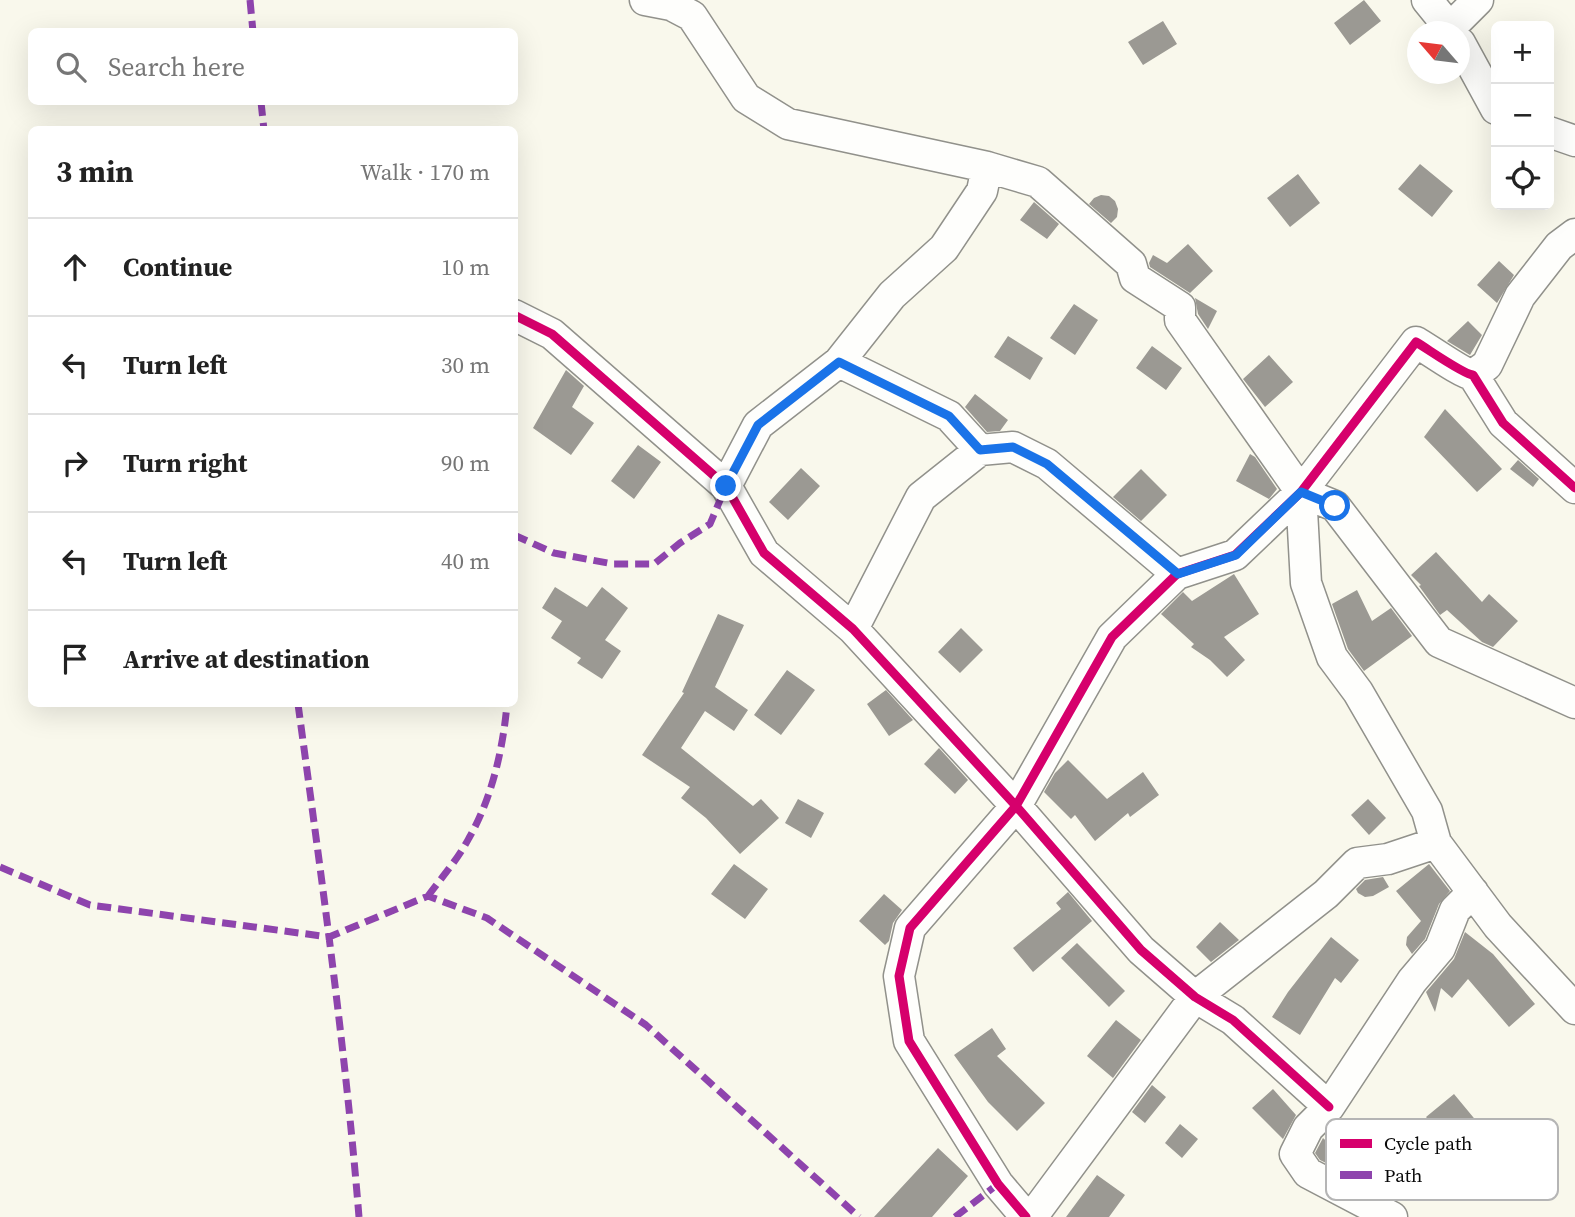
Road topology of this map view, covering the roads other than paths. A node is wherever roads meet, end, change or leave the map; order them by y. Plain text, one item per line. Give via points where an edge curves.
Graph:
1 (645, 0) edge
2 (1427, 0) edge
3 (1478, 0) edge
4 (1444, 21) edge
5 (1463, 21) edge
6 (1470, 62) edge
7 (1491, 99) edge
8 (1554, 134) edge
9 (1575, 141) edge
10 (987, 167) junction
11 (1575, 234) edge
12 (518, 317) edge
13 (839, 362) junction
14 (1473, 374) junction
15 (980, 450) junction
16 (726, 486) junction
17 (1575, 488) edge
18 (1301, 492) junction
19 (1178, 574) junction
20 (853, 629) junction
21 (1575, 703) edge
22 (1016, 806) junction
23 (1436, 843) junction
24 (1473, 892) junction
25 (1195, 997) junction
26 (1575, 1009) edge
27 (1329, 1107) junction
28 (1326, 1182) edge
29 (1360, 1200) edge
30 (1029, 1217) edge
31 (1392, 1217) edge

1 - 10 street via 671,5 692,16 746,98 788,124
2 - 4 street
3 - 5 street
6 - 7 street
8 - 9 street
10 - 13 street via 982,191 944,248 892,295
10 - 18 street via 1038,182 1132,264 1135,278 1180,307 1180,320
11 - 14 street via 1559,246 1520,296 1487,365
12 - 16 street via 552,334
13 - 15 street via 949,416
13 - 16 street via 758,425
14 - 17 street via 1503,423
14 - 18 street via 1416,342
15 - 19 street via 1013,447 1047,464
15 - 20 street via 921,496
16 - 20 street via 764,552
18 - 19 street via 1236,555
18 - 21 street via 1335,506 1439,642
18 - 23 street via 1306,583 1332,657 1358,692 1427,811
19 - 22 street via 1112,637
20 - 22 street
22 - 25 street via 1141,950
22 - 30 street via 910,928 899,976 909,1041 998,1184
23 - 24 street
23 - 25 street via 1388,859 1357,863 1326,894
24 - 26 street
24 - 27 street via 1455,910 1440,948 1412,981
25 - 27 street via 1233,1020
25 - 30 street
27 - 28 street via 1308,1128 1295,1154 1308,1173
29 - 31 street

